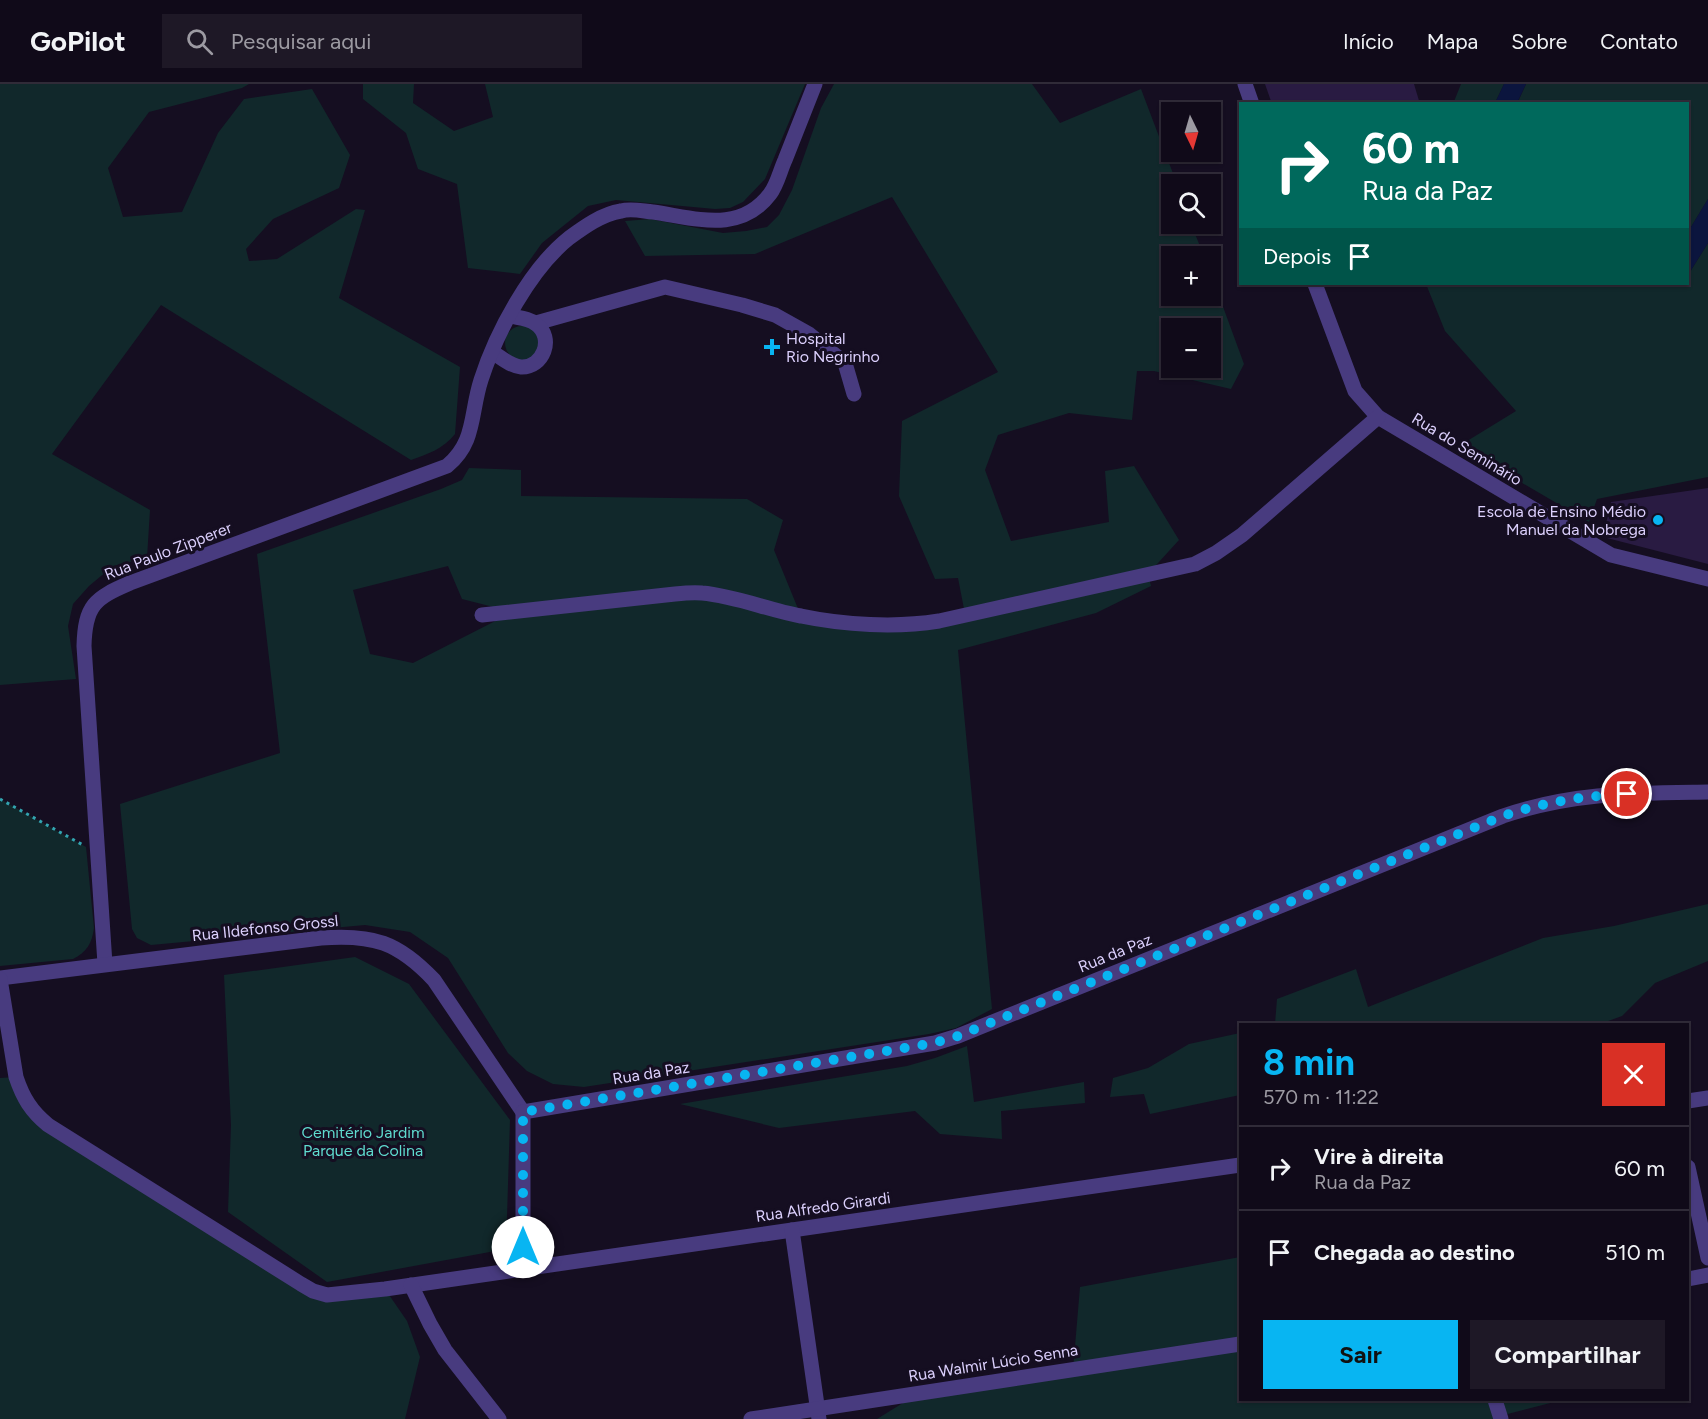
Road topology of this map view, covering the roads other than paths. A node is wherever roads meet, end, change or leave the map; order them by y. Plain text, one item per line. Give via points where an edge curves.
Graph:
1 (815, 84) edge
2 (1245, 84) edge
3 (1251, 102) edge
4 (1316, 285) edge
5 (510, 316) junction
6 (536, 323) junction
7 (492, 352) junction
8 (854, 394) dead end
9 (1378, 417) junction
10 (1708, 579) edge
11 (482, 615) dead end
12 (1708, 792) edge
13 (105, 964) junction
14 (0, 979) edge
15 (1708, 1098) edge
16 (1689, 1101) edge
17 (523, 1112) junction
18 (1239, 1165) edge
19 (1689, 1172) edge
20 (792, 1230) junction
21 (1708, 1258) edge
22 (523, 1270) junction
23 (1708, 1275) edge
24 (1689, 1279) edge
25 (411, 1285) junction
26 (1239, 1344) edge
27 (1495, 1401) edge
28 (818, 1414) edge
29 (499, 1419) edge
30 (752, 1419) edge
31 (1501, 1419) edge

1 - 5 street via 772,192 757,209 735,220 635,210 606,215 568,239 544,262
2 - 3 street
4 - 9 street, Rua do Seminário via 1355,391
5 - 6 street
5 - 7 street
6 - 7 street via 546,344 534,363 519,367
6 - 8 street via 666,287 775,315 809,334 845,363
7 - 13 street, Rua Paulo Zipperer via 477,392 465,446 447,466 130,583 105,594 92,607 85,625 84,646
9 - 10 street, Rua do Seminário via 1611,555
9 - 11 street via 1242,535 1196,564 918,624 820,619 703,593
12 - 17 street, Rua da Paz via 1587,796 1528,807 934,1043
13 - 14 street, Rua Ildefonso Grossl
13 - 17 street, Rua Ildefonso Grossl via 343,936 381,941 418,963 434,980
14 - 25 street, Rua Alfredo Girardi via 16,1077 33,1113 48,1125 313,1291 344,1294
15 - 16 street
17 - 22 street
18 - 20 street, Rua Alfredo Girardi
19 - 21 street
20 - 22 street, Rua Alfredo Girardi
20 - 28 street
22 - 25 street, Rua Alfredo Girardi
23 - 24 street
25 - 29 street via 445,1350
26 - 28 street, Rua Walmir Lúcio Senna
27 - 31 street
28 - 30 street, Rua Walmir Lúcio Senna

